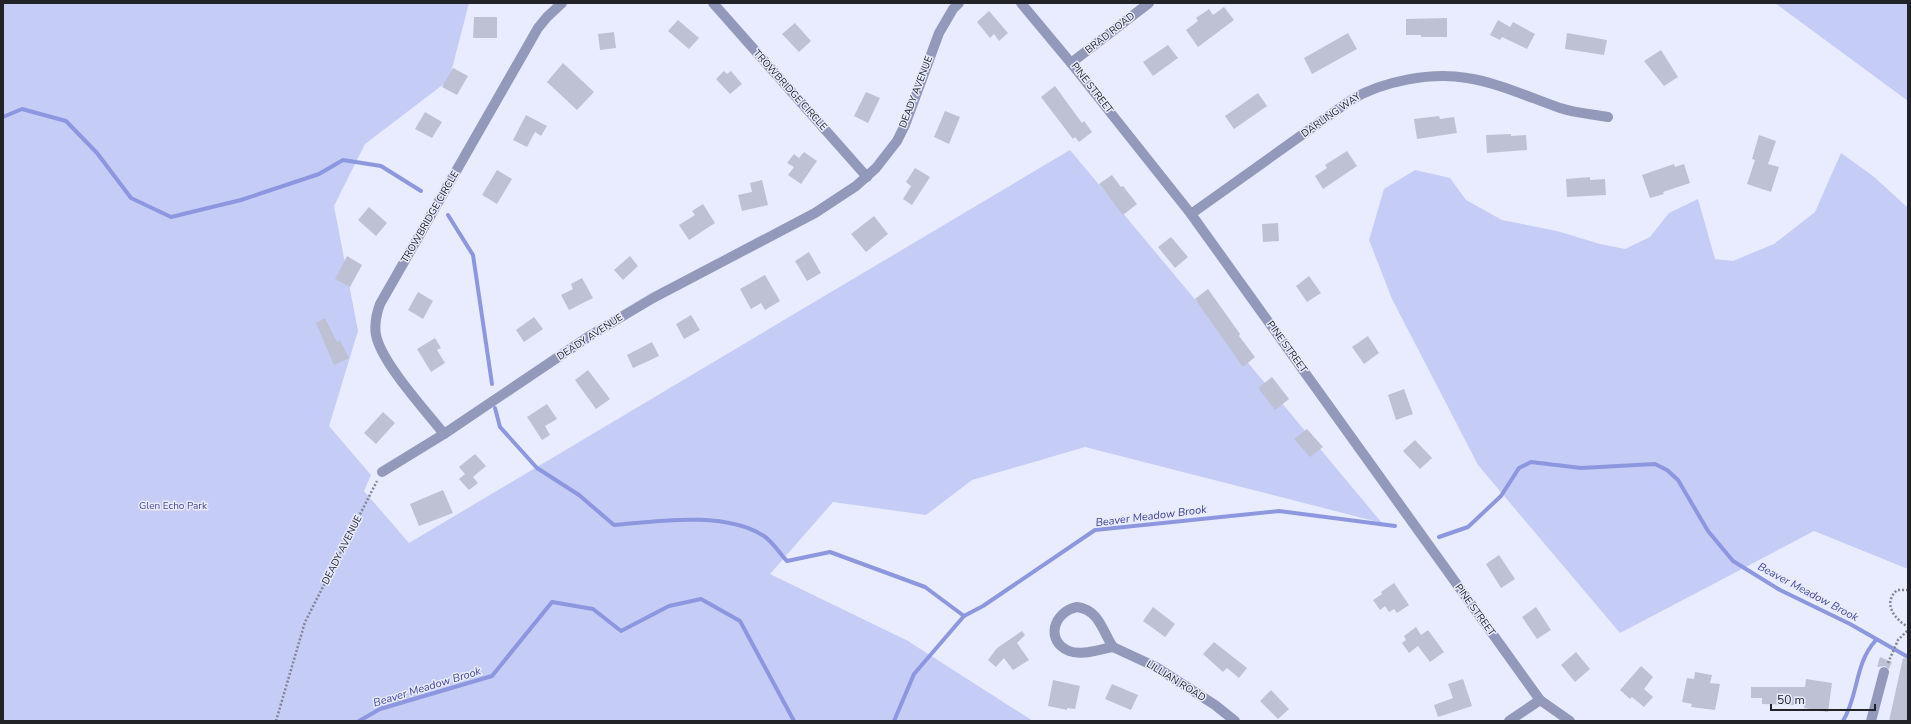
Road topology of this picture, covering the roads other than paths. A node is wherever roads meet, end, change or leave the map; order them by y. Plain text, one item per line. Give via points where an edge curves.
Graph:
1 (562, 3) edge
2 (713, 3) edge
3 (959, 3) edge
4 (1021, 3) edge
5 (1149, 3) edge
6 (1071, 63) junction
7 (1608, 117) dead end
8 (867, 177) junction
9 (1191, 214) junction
10 (444, 434) junction
11 (382, 472) road end
12 (1113, 647) junction
13 (1884, 672) dead end
14 (1540, 700) junction
15 (1235, 721) edge
16 (1509, 721) edge
17 (1570, 721) edge
18 (1871, 721) edge

1 - 10 street, TROWBRIDGE CIRCLE via 538,28 376,314 376,336 383,355
2 - 8 street, TROWBRIDGE CIRCLE
3 - 8 street, DEADY AVENUE via 939,33 902,130 886,156
4 - 6 street, PINE STREET
5 - 6 street, BRAD ROAD
6 - 9 street, PINE STREET
7 - 9 street, DARLING WAY via 1562,108 1468,78 1439,77 1384,84 1351,100
8 - 10 street, DEADY AVENUE via 830,204 653,298 592,335
9 - 14 street, PINE STREET
10 - 11 street, DEADY AVENUE
12 - 12 street via 1097,618 1088,610 1077,606 1069,608 1057,619 1055,634 1058,642 1070,651 1078,653
12 - 15 street, LILLIAN ROAD via 1156,667
13 - 18 street
14 - 16 street
14 - 17 street, PINE STREET

